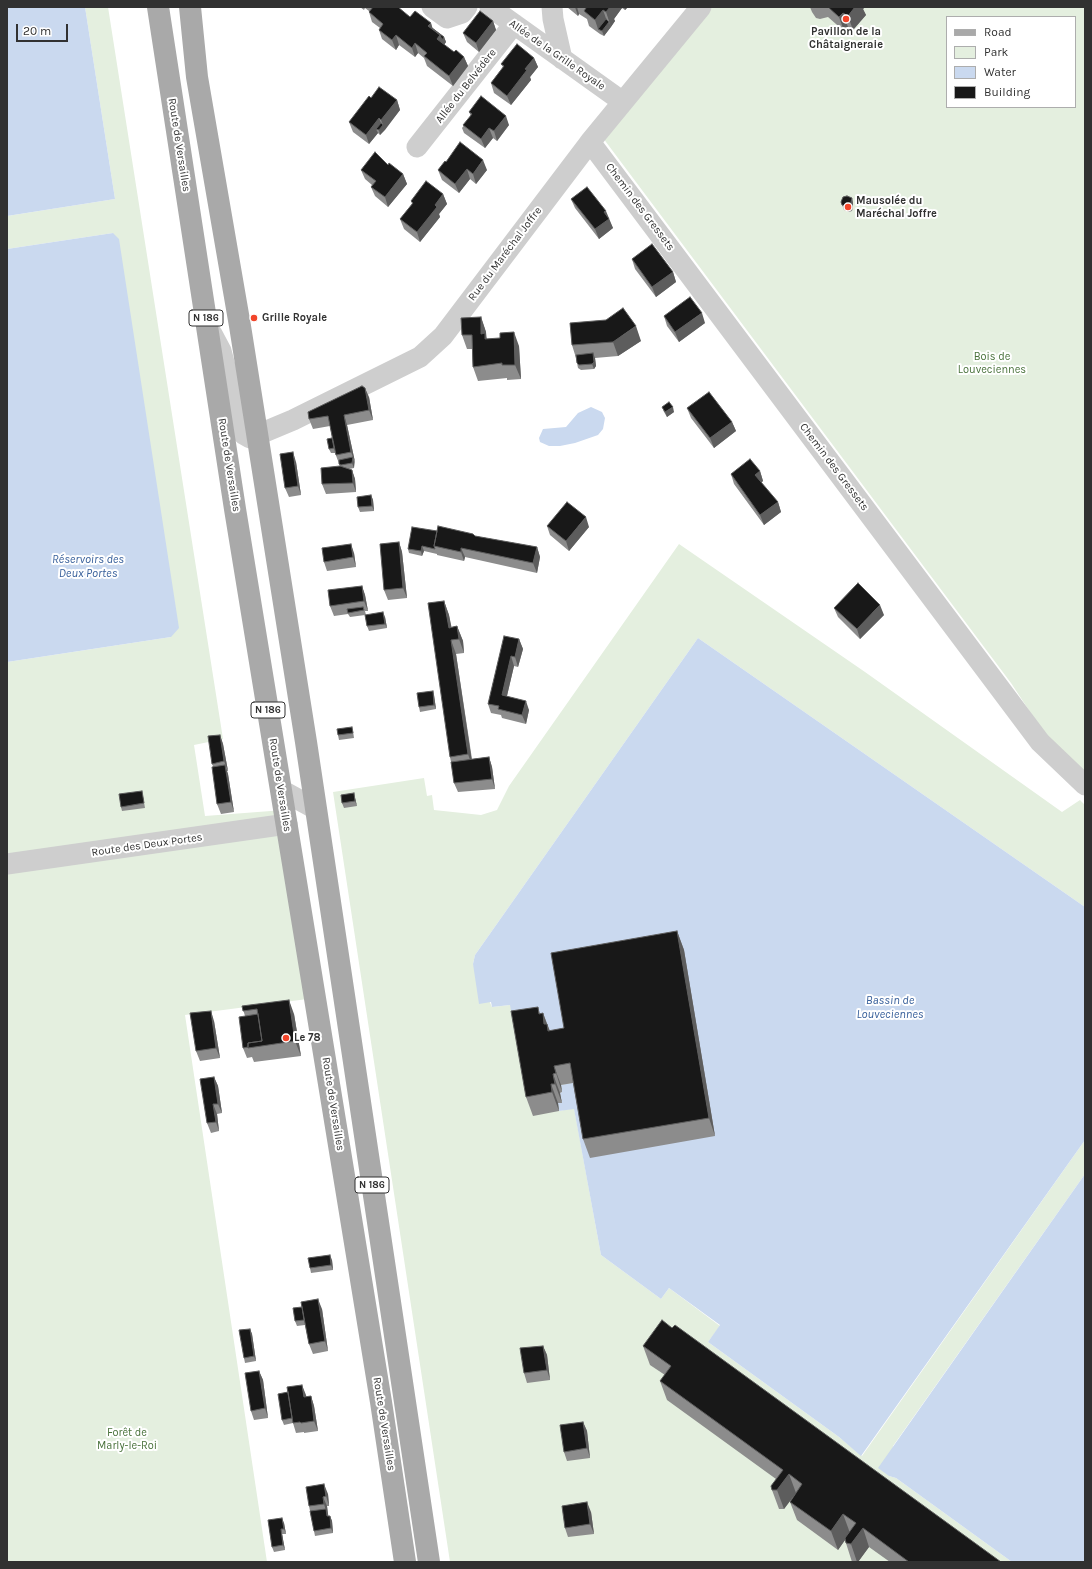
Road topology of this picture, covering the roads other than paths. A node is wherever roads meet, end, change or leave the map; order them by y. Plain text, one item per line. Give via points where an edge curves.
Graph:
1 (158, 7) edge
2 (181, 7) edge
3 (190, 7) edge
4 (432, 7) edge
5 (467, 7) edge
6 (490, 7) edge
7 (552, 7) edge
8 (701, 7) edge
9 (514, 24) junction
10 (562, 59) junction
11 (197, 77) junction
12 (623, 102) junction
13 (590, 142) junction
14 (417, 147) dead end
15 (206, 323) junction
16 (258, 435) junction
17 (1085, 785) edge
18 (281, 790) junction
19 (314, 808) junction
20 (287, 824) junction
21 (7, 864) edge
22 (405, 1562) edge
23 (428, 1562) edge

1 - 15 main road, Route de Versailles / N 186
2 - 11 main road via 188,48
3 - 11 main road, N 186
4 - 5 street via 447,18
6 - 9 street, Allée de la Grille Royale
7 - 10 street
8 - 12 street, Rue du Maréchal Joffre
9 - 10 street, Allée de la Grille Royale
9 - 14 street, Allée du Belvédère
10 - 12 street, Allée de la Grille Royale
11 - 16 main road, N 186
12 - 13 street, Rue du Maréchal Joffre
13 - 16 street, Rue du Maréchal Joffre via 448,330 428,352 294,420
13 - 17 street, Chemin des Gressets via 1040,742
15 - 16 street via 221,350 243,434 250,438
15 - 18 main road, Route de Versailles / N 186
16 - 19 main road, N 186
18 - 19 street
18 - 20 main road, Route de Versailles / N 186
19 - 23 main road, N 186
20 - 21 street, Route des Deux Portes
20 - 22 main road, Route de Versailles / N 186 via 382,1402

